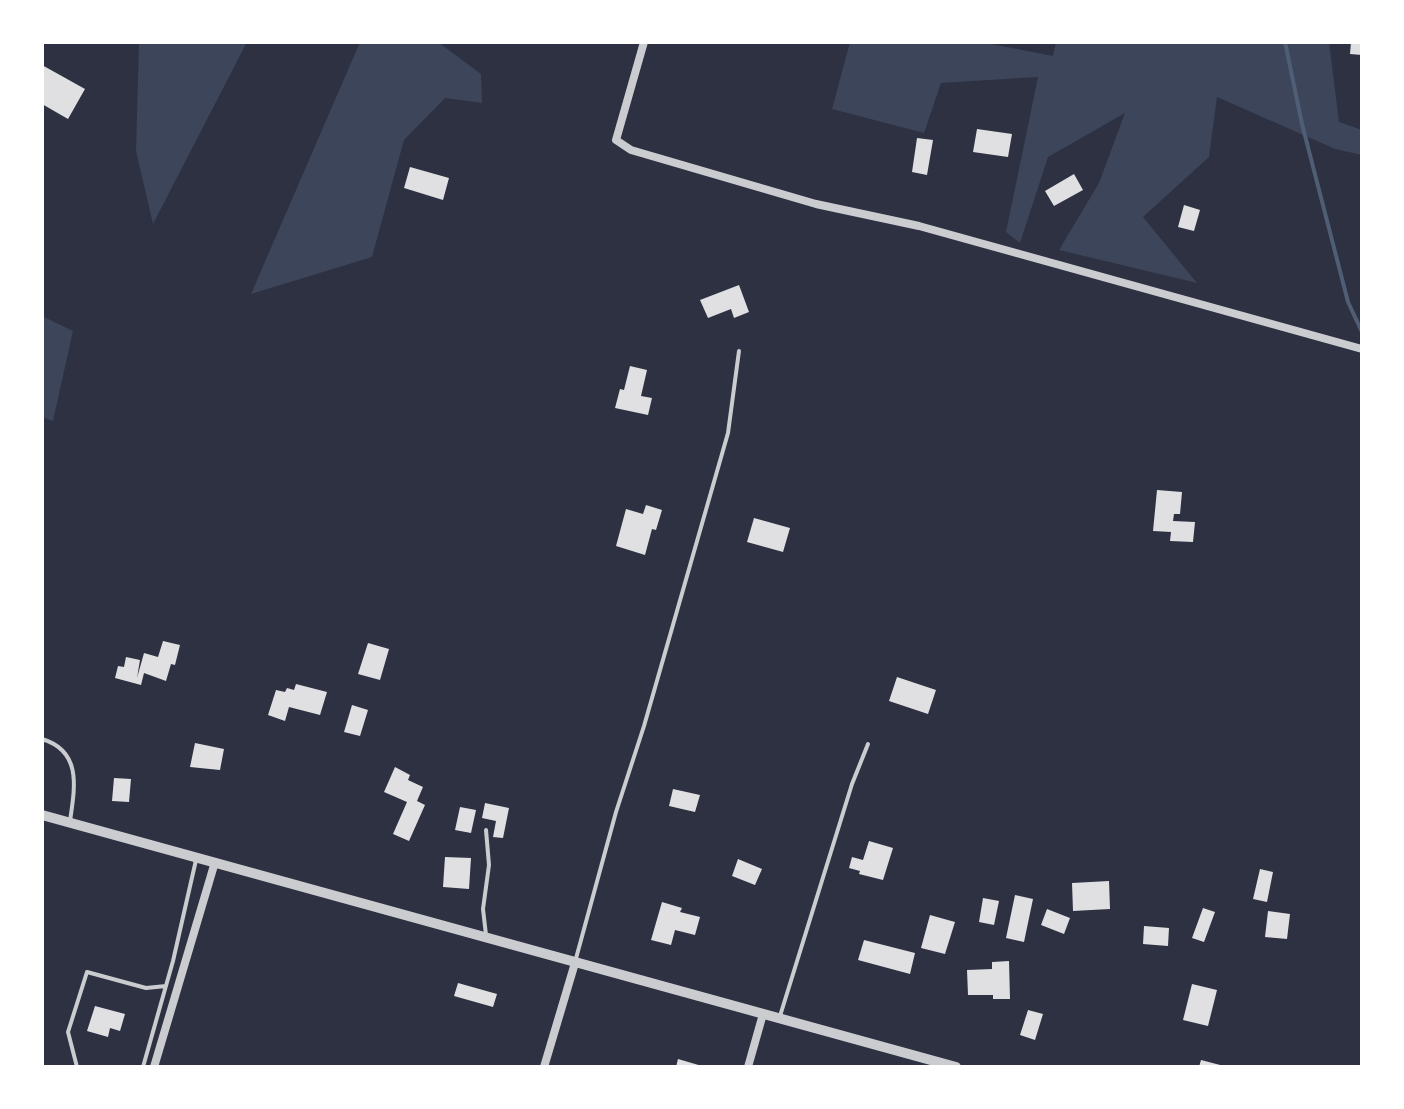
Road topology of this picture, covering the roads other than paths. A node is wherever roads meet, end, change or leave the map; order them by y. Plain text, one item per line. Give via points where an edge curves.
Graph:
1 (644, 42) edge
2 (1362, 349) edge
3 (739, 351) dead end
4 (42, 739) edge
5 (868, 744) dead end
6 (42, 815) edge
7 (70, 823) junction
8 (486, 830) dead end
9 (197, 858) junction
10 (215, 862) junction
11 (487, 938) junction
12 (575, 963) junction
13 (166, 986) junction
14 (763, 1014) junction
15 (779, 1019) junction
16 (949, 1066) edge
17 (77, 1067) edge
18 (143, 1067) edge
19 (154, 1067) edge
20 (544, 1067) edge
21 (748, 1067) edge

1 - 2 street via 616,140 631,150
3 - 12 lane via 728,433
4 - 7 lane via 61,746 70,758
5 - 15 lane
6 - 7 street
7 - 9 street
8 - 11 lane
9 - 10 street
9 - 13 lane
10 - 11 street
10 - 19 street
11 - 12 street
12 - 14 street
12 - 20 street
13 - 17 lane via 146,988 87,972 68,1032
13 - 18 lane
14 - 15 street
14 - 21 street
15 - 16 street

